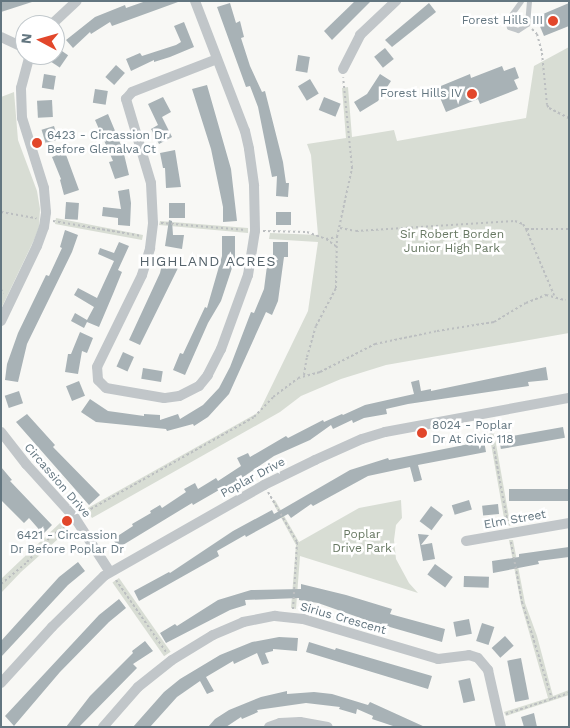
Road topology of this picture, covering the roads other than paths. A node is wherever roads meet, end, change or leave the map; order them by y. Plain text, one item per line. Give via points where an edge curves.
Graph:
1 (77, 1) edge
2 (195, 1) edge
3 (396, 1) edge
4 (521, 1) edge
5 (529, 1) edge
6 (62, 15) edge
7 (1, 36) edge
8 (15, 43) edge
9 (217, 60) junction
10 (26, 65) edge
11 (343, 69) road end
12 (1, 321) edge
13 (569, 398) edge
14 (1, 432) edge
15 (569, 522) edge
16 (466, 541) dead end
17 (110, 572) junction
18 (1, 683) edge
19 (500, 722) edge
20 (103, 727) edge
21 (269, 727) edge
22 (328, 727) edge

1 - 6 street
2 - 9 street
3 - 11 street via 360,35
4 - 5 lane via 508,17 508,24 518,30 527,24
7 - 8 street
9 - 9 street via 132,92 127,98 126,105 151,183 152,238 142,275 97,367 97,375 106,388 154,398 170,398 189,392 208,375 240,302 255,231 254,186 249,149
10 - 12 street via 20,102 27,140 45,192 45,220 37,246
13 - 17 street, Poplar Drive via 362,439 264,485
14 - 17 street, Circassion Drive via 75,518
15 - 16 street, Elm Street
17 - 18 street, Poplar Drive via 52,627
19 - 20 street, Sirius Crescent via 488,670 478,658 470,655 438,659 293,617 275,616 243,622 213,635 172,660 138,687
21 - 22 street via 300,722

